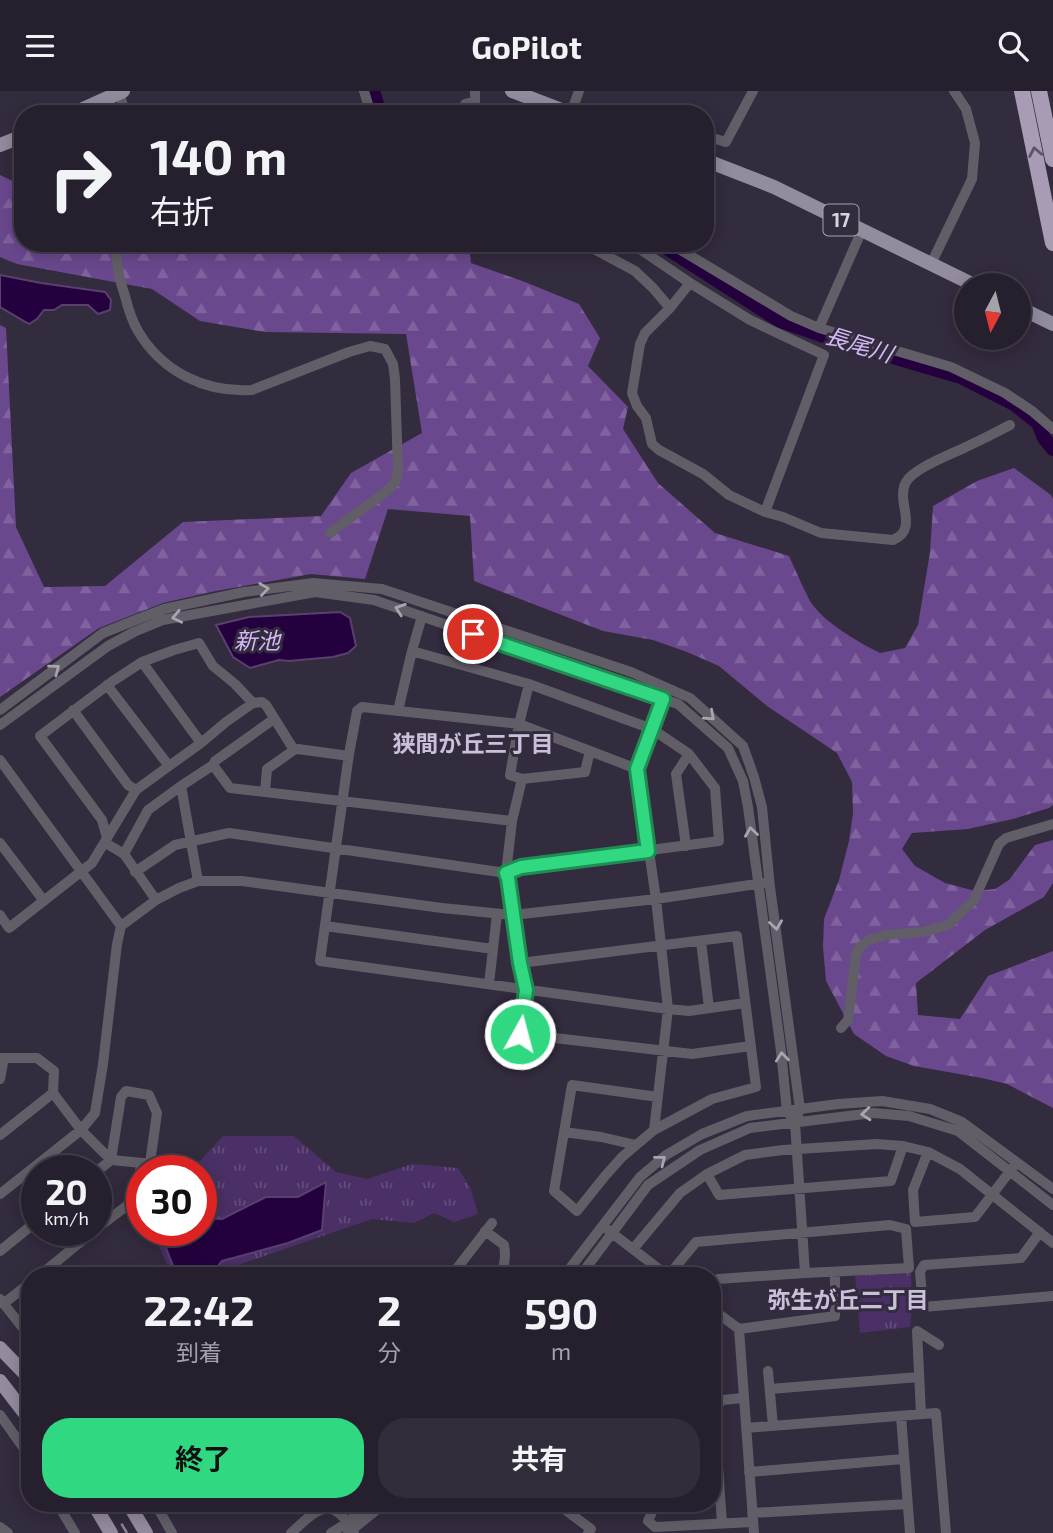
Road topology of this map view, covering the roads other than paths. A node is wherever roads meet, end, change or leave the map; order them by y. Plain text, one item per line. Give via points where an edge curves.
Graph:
1 (475, 91) edge
2 (512, 91) edge
3 (753, 91) edge
4 (954, 91) edge
5 (1022, 91) edge
6 (1039, 91) edge
7 (121, 92) edge
8 (92, 105) edge
9 (465, 105) edge
10 (549, 105) edge
11 (714, 138) edge
12 (1053, 159) edge
13 (714, 164) edge
14 (862, 230) junction
15 (1053, 243) edge
16 (116, 252) edge
17 (600, 252) edge
18 (644, 252) edge
19 (684, 252) edge
20 (931, 264) junction
21 (954, 275) edge
22 (690, 283) junction
23 (670, 307) junction
24 (1031, 313) edge
25 (1053, 324) edge
26 (818, 328) junction
27 (1010, 425) dead end
28 (1053, 429) edge
29 (765, 512) junction
30 (330, 533) dead end
31 (422, 616) junction
32 (412, 651) junction
33 (142, 662) junction
34 (529, 684) junction
35 (107, 685) junction
36 (20, 695) junction
37 (0, 699) edge
38 (663, 699) junction
39 (253, 703) junction
40 (0, 710) edge
41 (72, 710) junction
42 (398, 711) junction
43 (274, 719) junction
44 (519, 724) junction
45 (0, 725) edge
46 (652, 729) junction
47 (201, 743) junction
48 (294, 750) junction
49 (590, 751) junction
50 (689, 754) junction
51 (349, 756) junction
52 (0, 760) edge
53 (213, 765) junction
54 (169, 766) junction
55 (637, 769) junction
56 (523, 779) junction
57 (181, 786) junction
58 (136, 790) junction
59 (265, 792) junction
60 (342, 801) junction
61 (512, 821) junction
62 (1053, 824) edge
63 (191, 840) junction
64 (106, 841) junction
65 (0, 843) edge
66 (686, 846) junction
67 (336, 848) junction
68 (648, 851) junction
69 (124, 854) junction
70 (81, 872) junction
71 (135, 872) junction
72 (506, 873) junction
73 (198, 881) junction
74 (764, 883) junction
75 (329, 892) junction
76 (656, 899) junction
77 (156, 900) junction
78 (44, 901) junction
79 (496, 914) junction
80 (0, 915) edge
81 (513, 915) junction
82 (121, 926) junction
83 (325, 926) junction
84 (701, 941) junction
85 (661, 945) junction
86 (493, 949) junction
87 (520, 963) junction
88 (489, 984) junction
89 (526, 990) junction
90 (745, 1003) junction
91 (709, 1008) junction
92 (668, 1009) junction
93 (841, 1028) dead end
94 (751, 1046) junction
95 (663, 1052) junction
96 (2, 1058) edge
97 (0, 1079) edge
98 (53, 1093) junction
99 (658, 1097) junction
100 (800, 1109) junction
101 (787, 1111) junction
102 (795, 1123) junction
103 (81, 1129) junction
104 (654, 1130) junction
105 (564, 1132) junction
106 (0, 1135) edge
107 (636, 1145) junction
108 (903, 1146) junction
109 (797, 1149) junction
110 (928, 1152) junction
111 (106, 1155) edge
112 (112, 1155) edge
113 (148, 1155) edge
114 (1013, 1166) junction
115 (708, 1174) junction
116 (800, 1189) junction
117 (1053, 1189) edge
118 (0, 1194) edge
119 (992, 1195) junction
120 (1053, 1205) edge
121 (126, 1207) edge
122 (112, 1218) edge
123 (606, 1231) junction
124 (1040, 1232) junction
125 (21, 1234) edge
126 (802, 1234) junction
127 (1053, 1243) edge
128 (76, 1246) edge
129 (633, 1249) junction
130 (0, 1251) edge
131 (50, 1267) edge
132 (458, 1267) edge
133 (502, 1267) edge
134 (570, 1267) edge
135 (586, 1267) edge
136 (656, 1267) edge
137 (675, 1267) edge
138 (835, 1272) junction
139 (805, 1273) junction
140 (721, 1279) edge
141 (21, 1289) edge
142 (1053, 1296) edge
143 (1, 1302) edge
144 (721, 1317) edge
145 (21, 1326) edge
146 (739, 1334) junction
147 (0, 1337) edge
148 (939, 1345) dead end
149 (0, 1347) edge
150 (21, 1358) edge
151 (21, 1361) edge
152 (0, 1369) edge
153 (21, 1369) edge
154 (768, 1371) dead end
155 (919, 1377) junction
156 (0, 1381) edge
157 (770, 1389) junction
158 (21, 1392) edge
159 (743, 1398) junction
160 (721, 1401) edge
161 (21, 1408) edge
162 (921, 1414) junction
163 (0, 1415) edge
164 (901, 1416) junction
165 (773, 1426) junction
166 (746, 1428) junction
167 (21, 1444) edge
168 (903, 1459) junction
169 (749, 1472) junction
170 (907, 1504) junction
171 (721, 1511) edge
172 (62, 1512) edge
173 (88, 1512) edge
174 (98, 1512) edge
175 (124, 1512) edge
176 (133, 1512) edge
177 (160, 1512) edge
178 (316, 1512) edge
179 (338, 1512) edge
180 (363, 1512) edge
181 (373, 1512) edge
182 (567, 1512) edge
183 (652, 1512) edge
184 (722, 1523) junction
185 (752, 1523) edge
186 (0, 1527) edge
187 (350, 1530) edge
188 (592, 1532) edge
189 (8, 1533) edge
190 (75, 1533) edge
191 (100, 1533) edge
192 (111, 1533) edge
193 (137, 1533) edge
194 (146, 1533) edge
195 (172, 1533) edge
196 (291, 1533) edge
197 (331, 1533) edge
198 (910, 1533) edge
199 (946, 1533) edge

1 - 9 street via 475,101
2 - 10 main road
3 - 11 street via 726,142
4 - 20 street via 966,110 975,143 972,179
15 -> 5 highway
6 - 12 highway
7 - 8 main road
13 - 14 main road, 17
14 - 20 main road, 17
14 - 26 street
16 - 30 street via 120,282 138,331 172,368 200,384 252,390 349,352 370,346 385,349 395,379 396,481
17 - 23 street via 635,271
18 - 22 street
19 - 26 street
20 - 21 main road, 17
22 - 23 street
22 - 29 street via 750,320 824,355
23 - 29 street via 640,344 632,393 646,418 652,444 729,495
24 - 25 main road
26 - 28 street via 951,367 1006,394
27 - 29 street via 947,454 906,482 905,532 893,540 821,533
31 - 32 street
31 - 38 street
31 -> 45 street via 374,600 315,592 163,620 108,646
32 - 34 street
32 - 42 street
33 - 35 street
33 - 39 street via 199,643 213,667
33 - 47 street
34 - 44 street
34 - 46 street
35 - 41 street
35 - 54 street
36 - 37 street
36 - 40 street
36 -> 74 street via 103,633 164,609 313,583 382,589 631,672 690,698 743,746 762,807
38 - 46 street
74 -> 38 street via 743,781 728,748 678,703
39 - 43 street via 262,702
39 - 47 street
41 - 58 street
41 - 64 street via 40,736 102,820
42 - 44 street
42 - 51 street via 362,707
43 - 48 street
43 - 53 street
44 - 49 street
44 - 56 street via 510,775
46 - 50 street
46 - 55 street
47 - 54 street
48 - 51 street
48 - 59 street via 267,769
49 - 55 street
49 - 56 street via 585,772
50 - 66 street via 676,774
50 - 66 street via 715,788 719,841
51 - 60 street
52 - 70 street
53 - 57 street
53 - 59 street via 230,788
54 - 58 street
55 - 68 street
56 - 61 street
57 - 63 street
57 - 69 street via 148,810
58 - 64 street
59 - 60 street
60 - 61 street
60 - 67 street
61 - 72 street
62 - 93 street via 999,844 974,900 948,925 886,935 860,947 848,1020
63 - 67 street via 229,833
63 - 71 street via 175,845
63 - 73 street
64 - 69 street
64 - 70 street
65 - 78 street
66 - 68 street
67 - 72 street
67 - 75 street
68 - 72 street via 521,867
68 - 76 street
69 - 71 street
70 - 78 street
70 - 82 street
71 - 77 street
72 - 81 street
73 - 75 street via 242,881
73 - 77 street
74 - 76 street
74 -> 100 street
101 -> 74 street
75 - 79 street
75 - 83 street
76 - 81 street
76 - 85 street
77 - 82 street
78 - 80 street via 9,928
79 - 81 street
79 - 86 street
81 - 87 street
82 - 103 street via 95,1113
83 - 86 street
83 - 88 street via 320,961
84 - 85 street
84 - 90 street via 737,936
84 - 91 street
85 - 87 street
85 - 92 street
86 - 88 street
87 - 89 street
88 - 89 street
89 - 92 street
89 - 95 street via 520,1034
90 - 91 street
90 - 94 street
91 - 92 street
92 - 95 street
94 - 95 street via 692,1054
94 - 104 street via 756,1087 712,1099
95 - 99 street
96 - 97 street
96 - 98 street via 37,1058 54,1072
98 - 103 street
98 - 106 street
99 - 104 street
99 - 105 street via 572,1085
100 - 101 street
100 - 102 street
100 - 114 street via 882,1101 930,1109 962,1122
101 - 102 street
123 -> 101 street via 640,1177 666,1155 747,1117
102 - 109 street
114 -> 102 street via 958,1131 909,1116 873,1113
102 - 123 street via 750,1128 700,1150 648,1185
103 - 111 street
103 - 118 street
104 - 107 street
105 - 107 street
105 - 107 street via 554,1191 577,1211
108 - 109 street
108 - 110 street
108 - 116 street via 891,1181
109 - 115 street via 745,1155
109 - 116 street
110 - 119 street
110 - 119 street via 913,1190 915,1222 975,1217
112 - 113 street via 121,1097 126,1091 149,1095 157,1113
114 - 117 street
114 - 119 street
114 - 120 street
115 - 116 street via 719,1195
115 - 129 street via 680,1193
116 - 126 street
119 - 124 street
121 - 122 street
123 - 129 street
123 - 134 street
123 - 135 street
124 - 127 street
124 - 142 street via 1021,1258 924,1265 920,1272 923,1307
125 - 130 street
126 - 137 street via 696,1242
126 - 138 street via 890,1225 906,1229 909,1268
126 - 139 street
128 - 131 street
129 - 136 street
132 - 133 street via 488,1227 504,1245
138 - 139 street
138 - 146 street via 835,1316
139 - 140 street
141 - 143 street
143 - 145 street
144 - 146 street
146 - 159 street
147 - 150 main road
148 - 155 street via 916,1331
149 - 151 main road
149 - 153 main road
152 - 158 main road
154 - 157 street
155 - 157 street
155 - 162 street
156 - 161 main road
157 - 165 street
159 - 160 street
159 - 166 street
162 - 164 street
162 - 199 street via 936,1413
163 - 167 street
164 - 165 street
164 - 168 street
165 - 166 street
166 - 169 street
168 - 169 street
168 - 170 street
169 - 185 street
170 - 185 street
170 - 198 street
171 - 184 street
172 - 190 street
173 - 191 main road
174 - 192 main road
175 - 193 main road
176 - 194 main road
177 - 195 street
178 - 196 street
179 - 187 street
180 - 187 street
181 - 187 street
182 - 188 street
183 - 184 street via 648,1521 655,1527
184 - 185 street
186 - 189 street
187 - 197 street

